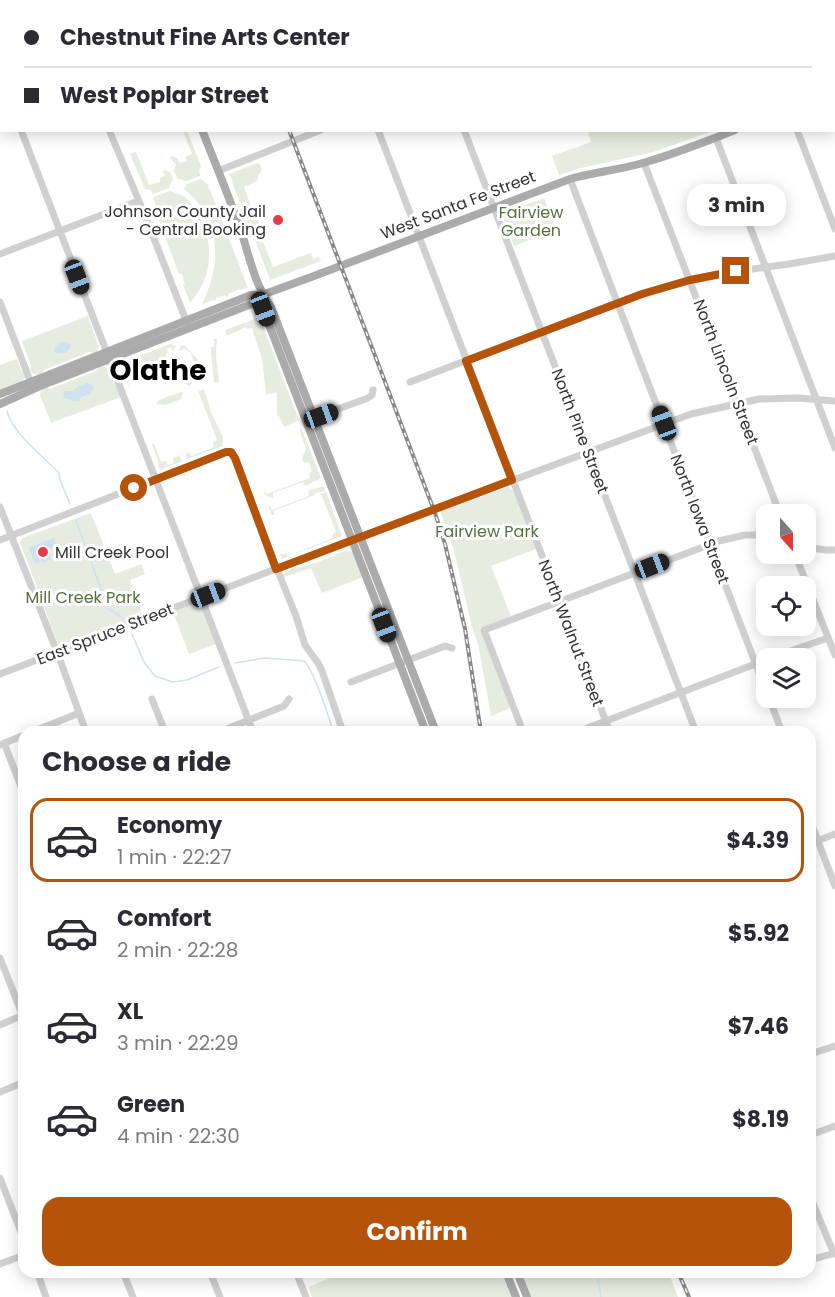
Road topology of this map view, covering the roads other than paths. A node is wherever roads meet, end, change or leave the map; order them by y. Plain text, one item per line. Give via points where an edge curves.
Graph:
1 (22, 132) edge
2 (110, 132) edge
3 (203, 132) edge
4 (316, 132) edge
5 (379, 132) edge
6 (465, 132) edge
7 (730, 132) edge
8 (797, 132) edge
9 (716, 138) junction
10 (645, 163) junction
11 (218, 171) junction
12 (570, 179) junction
13 (138, 201) junction
14 (494, 208) junction
15 (835, 229) edge
16 (60, 231) junction
17 (419, 237) junction
18 (0, 254) edge
19 (835, 256) edge
20 (765, 267) junction
21 (690, 280) junction
22 (262, 295) junction
23 (0, 302) edge
24 (618, 303) junction
25 (187, 324) junction
26 (542, 332) junction
27 (107, 356) junction
28 (466, 361) junction
29 (410, 382) dead end
30 (32, 385) junction
31 (373, 390) dead end
32 (0, 394) edge
33 (816, 399) junction
34 (835, 401) edge
35 (738, 403) junction
36 (0, 404) edge
37 (315, 418) junction
38 (306, 421) junction
39 (664, 423) junction
40 (835, 448) edge
41 (588, 452) junction
42 (156, 480) junction
43 (512, 480) junction
44 (776, 504) edge
45 (0, 507) edge
46 (12, 536) junction
47 (756, 536) edge
48 (361, 537) junction
49 (0, 540) edge
50 (352, 540) junction
51 (710, 544) junction
52 (816, 548) edge
53 (835, 550) edge
54 (799, 564) edge
55 (276, 569) junction
56 (635, 573) junction
57 (201, 598) junction
58 (559, 601) junction
59 (828, 638) junction
60 (452, 648) dead end
61 (799, 648) edge
62 (57, 652) junction
63 (835, 655) edge
64 (409, 660) junction
65 (399, 663) junction
66 (756, 664) joint
67 (0, 674) edge
68 (351, 682) dead end
69 (681, 692) junction
70 (152, 699) dead end
71 (289, 699) dead end
72 (773, 708) edge
73 (79, 713) junction
74 (248, 721) junction
75 (605, 721) junction
76 (47, 726) edge
77 (84, 726) edge
78 (163, 726) edge
79 (235, 726) edge
80 (250, 726) edge
81 (341, 726) edge
82 (424, 726) edge
83 (434, 726) edge
84 (521, 726) edge
85 (592, 726) edge
86 (607, 726) edge
87 (694, 726) edge
88 (781, 726) edge
89 (18, 737) edge
90 (2, 744) edge
91 (18, 780) edge
92 (835, 834) edge
93 (816, 836) edge
94 (818, 841) junction
95 (835, 886) edge
96 (0, 958) edge
97 (18, 1004) edge
98 (18, 1019) edge
99 (0, 1025) edge
100 (835, 1046) edge
101 (816, 1052) edge
102 (18, 1084) edge
103 (0, 1092) edge
104 (835, 1126) edge
105 (816, 1133) edge
106 (0, 1178) edge
107 (816, 1210) edge
108 (18, 1224) edge
109 (834, 1253) edge
110 (18, 1257) edge
111 (816, 1258) edge
112 (0, 1264) edge
113 (39, 1278) edge
114 (125, 1278) edge
115 (212, 1278) edge
116 (298, 1278) edge
117 (508, 1278) edge
118 (519, 1278) edge
119 (46, 1297) edge
120 (133, 1297) edge
121 (220, 1297) edge
122 (306, 1297) edge
123 (516, 1297) edge
124 (527, 1297) edge

1 - 16 street
2 - 13 street
3 - 11 main road
4 - 11 street
5 - 17 street, North Walnut Street
6 - 14 street, North Pine Street
7 - 9 main road, West Santa Fe Street
8 - 15 street
9 - 10 main road, West Santa Fe Street
9 - 20 street
10 - 12 main road, West Santa Fe Street
10 - 21 street, North Lincoln Street
11 - 22 main road
12 - 14 main road, West Santa Fe Street
12 - 24 street, North Iowa Street
13 - 16 street
13 - 25 street
14 - 17 main road, West Santa Fe Street
14 - 26 street, North Pine Street
16 - 18 street
16 - 27 street
17 - 22 main road, West Santa Fe Street
17 - 28 street, North Walnut Street
19 - 20 street
20 - 21 street
20 - 33 street
21 - 24 street
21 - 35 street, North Lincoln Street
22 - 25 main road, West Santa Fe Street via 251,295
22 - 37 main road via 271,307
22 - 38 main road via 263,309
23 - 30 street
24 - 26 street
24 - 39 street, North Iowa Street
25 - 27 main road, West Santa Fe Street
26 - 28 street
26 - 41 street, North Pine Street
27 - 30 main road, West Santa Fe Street
27 - 42 street
28 - 29 street
28 - 43 street, North Walnut Street
30 - 32 main road
30 - 36 main road
31 - 37 street via 368,398
33 - 34 street, East Spruce Street
33 - 35 street, East Spruce Street
33 - 40 street
35 - 39 street, East Spruce Street
35 - 44 street, North Lincoln Street
37 - 38 street
37 - 48 main road
38 - 50 main road
39 - 41 street, East Spruce Street
39 - 51 street, North Iowa Street
41 - 43 street, East Spruce Street
41 - 56 street, North Pine Street
42 - 46 street
42 - 55 street via 231,453
42 - 57 street
43 - 48 street, East Spruce Street
43 - 58 street, North Walnut Street
45 - 46 street
46 - 49 street
46 - 62 street
47 - 51 street
48 - 50 street, East Spruce Street
48 - 64 main road
50 - 55 street, East Spruce Street
50 - 65 main road
51 - 56 street
51 - 66 street, North Iowa Street
52 - 53 street
54 - 59 street
55 - 57 street, East Spruce Street
55 - 81 street via 305,645 322,671
56 - 58 street
56 - 69 street, North Pine Street
57 - 62 street, East Spruce Street
57 - 74 street
58 - 75 street, North Walnut Street
58 - 84 street via 484,630
59 - 61 street
59 - 63 street
60 - 64 street via 445,646
62 - 67 street, East Spruce Street
62 - 73 street
64 - 65 street
64 - 83 main road
65 - 68 street
65 - 82 main road
66 - 69 street
69 - 75 street
69 - 87 street, North Pine Street
70 - 78 street
71 - 74 street via 284,706
72 - 88 street
73 - 76 street
73 - 77 street
74 - 79 street
74 - 80 street
75 - 85 street
75 - 86 street, North Walnut Street
89 - 90 street
90 - 91 street
92 - 94 street
93 - 94 street
94 - 95 street
96 - 97 street
98 - 99 street
100 - 101 street
102 - 103 street
104 - 105 street
106 - 108 street
107 - 109 street
109 - 111 street
110 - 112 street
113 - 119 street
114 - 120 street
115 - 121 street
116 - 122 street
117 - 123 main road
118 - 124 main road

